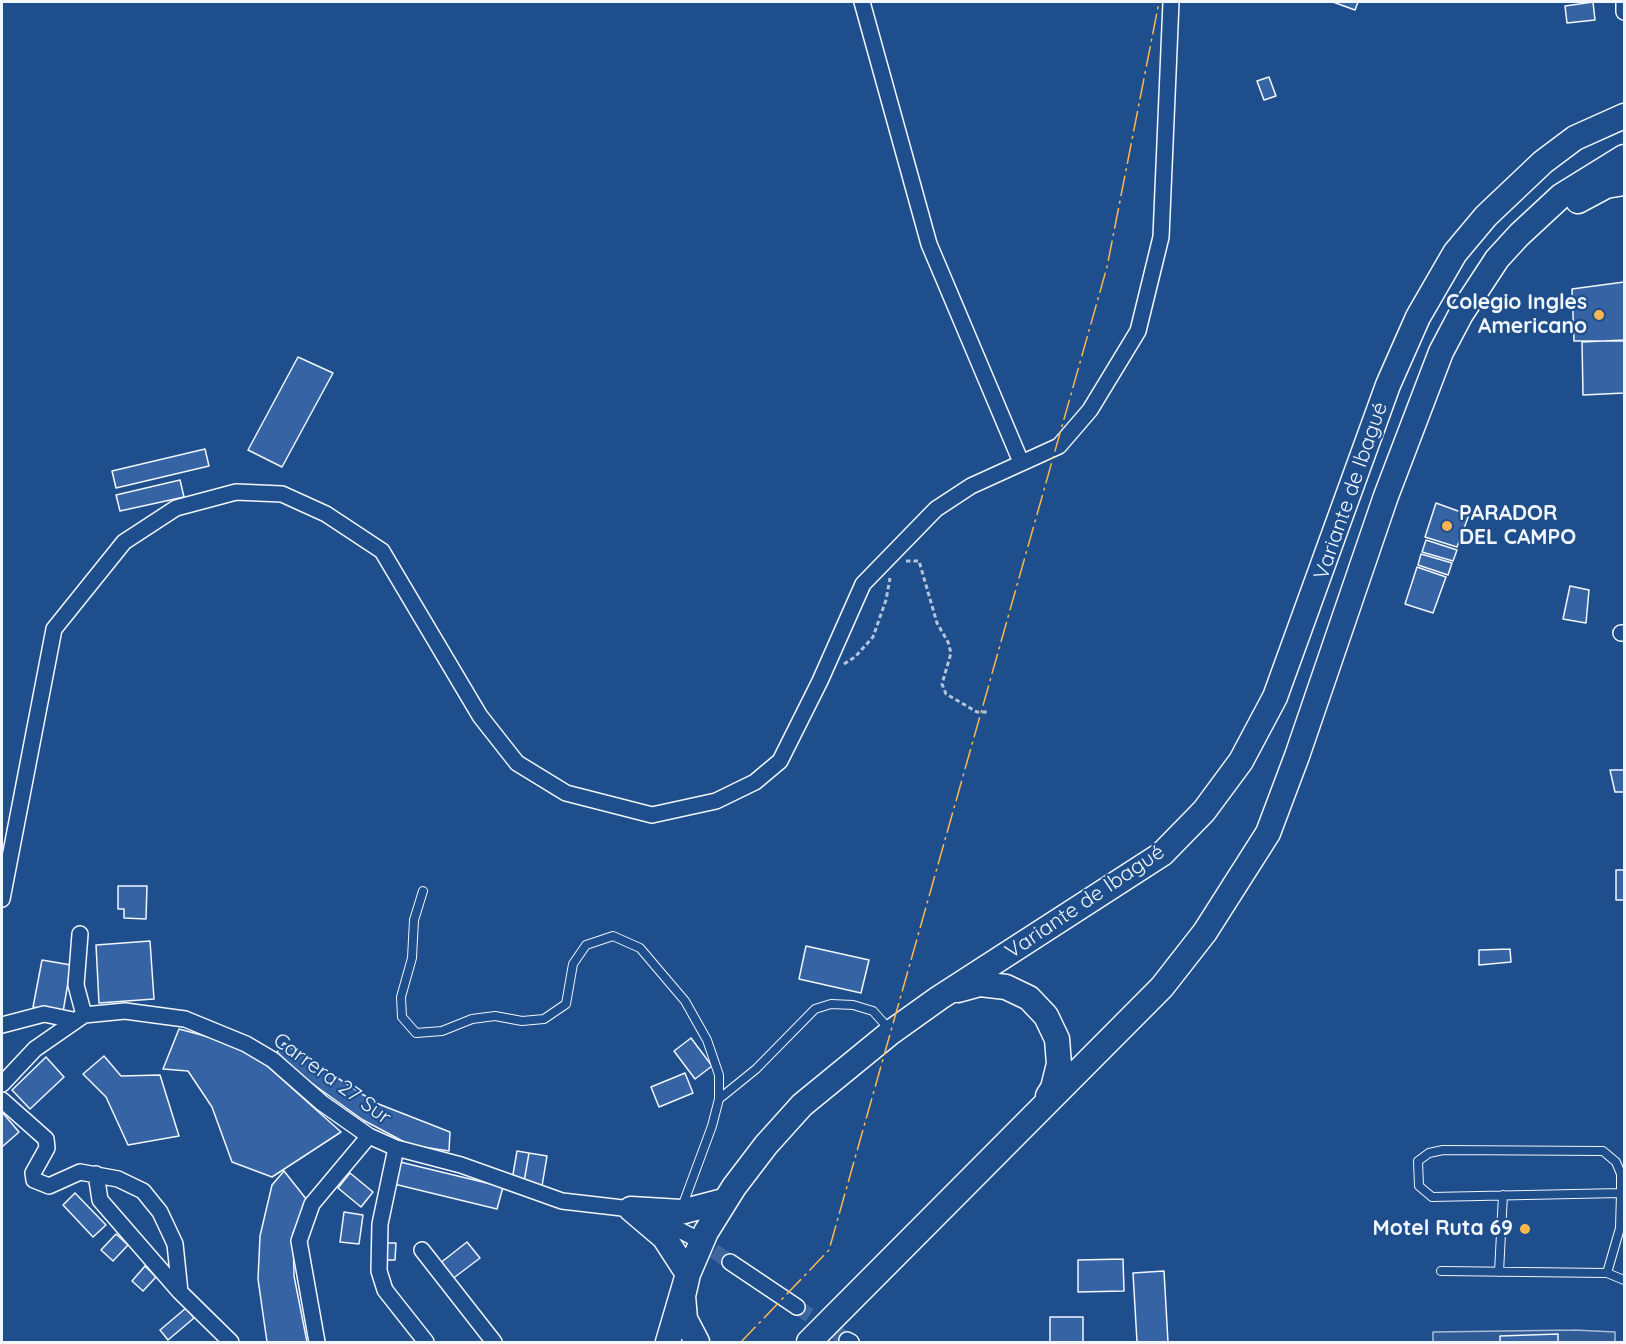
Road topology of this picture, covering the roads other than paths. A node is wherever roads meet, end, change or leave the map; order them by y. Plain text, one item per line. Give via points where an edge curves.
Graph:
1 (862, 2) edge
2 (1171, 2) edge
3 (1624, 2) edge
4 (1624, 12) edge
5 (1624, 116) edge
6 (1624, 157) edge
7 (1624, 183) edge
8 (1519, 235) junction
9 (1022, 462) junction
10 (423, 891) dead end
11 (2, 899) edge
12 (80, 934) dead end
13 (939, 998) junction
14 (79, 1018) junction
15 (2, 1025) edge
16 (890, 1033) junction
17 (2, 1084) edge
18 (719, 1099) junction
19 (2, 1100) edge
20 (1038, 1109) junction
21 (369, 1136) junction
22 (396, 1148) junction
23 (96, 1174) junction
24 (1621, 1193) junction
25 (1503, 1196) junction
26 (723, 1201) junction
27 (631, 1209) junction
28 (681, 1212) junction
29 (692, 1236) tunnel mouth
30 (422, 1250) dead end
31 (730, 1262) tunnel mouth
32 (1441, 1271) dead end
33 (1499, 1272) junction
34 (1607, 1273) junction
35 (688, 1274) junction
36 (1624, 1280) edge
37 (180, 1292) junction
38 (797, 1306) tunnel mouth
39 (810, 1341) edge
40 (231, 1342) edge
41 (317, 1342) edge
42 (426, 1342) edge
43 (494, 1342) edge
44 (668, 1342) edge
45 (697, 1342) edge

1 - 9 street via 928,244
2 - 9 street via 1161,237 1138,331 1090,410 1059,447
3 - 4 street
5 - 13 highway, Variante de Ibagué via 1575,138 1543,162 1486,216 1455,253 1418,317 1389,385 1275,697 1241,761 1204,810 1162,854
6 - 8 highway, Variante de Ibagué via 1561,196
7 - 8 highway via 1606,186
8 - 20 highway, Variante de Ibagué via 1478,286 1441,352 1386,496 1268,833 1205,932 1162,987
9 - 11 street via 971,486 936,509 863,584 780,761 755,782 716,801 652,815 566,793 517,763 480,717 382,551 326,514 282,494 236,492 176,507 124,542 54,629
10 - 18 lane via 401,997 402,1017 416,1033 442,1031 472,1018 495,1016 522,1022 544,1019 566,1004 573,964 586,945 613,936 640,948 685,1001 707,1040 719,1075
12 - 14 street via 76,985
13 - 16 highway, Variante de Ibagué
13 - 20 highway via 980,984 1006,987 1029,998 1046,1016 1057,1039 1059,1064 1053,1088
14 - 15 street via 44,1014
14 - 17 street via 35,1049
14 - 21 street, Carrera 27 Sur via 125,1011 184,1019 246,1044 273,1060 322,1103
16 - 18 lane via 873,1011 831,1004 815,1010 756,1069
16 - 26 highway, Variante de Ibagué via 802,1105 766,1144
18 - 28 lane
19 - 23 street via 46,1139 47,1148 33,1173 34,1180 46,1186 80,1172
20 - 39 highway, Variante de Ibagué
21 - 22 street, Carrera 27 Sur
21 - 41 street via 312,1204 299,1241
22 - 27 street, Carrera 27 Sur via 461,1165 562,1201
22 - 42 street via 380,1224 379,1271 385,1290
23 - 37 street via 100,1200
23 - 37 street via 143,1191 160,1212 175,1244
24 - 25 lane
24 - 25 lane via 1621,1174 1616,1162 1603,1151 1443,1150 1418,1161 1419,1186 1432,1197
24 - 34 lane via 1620,1228
25 - 33 lane
26 - 28 highway
26 - 35 highway, Variante de Ibagué
27 - 28 highway
27 - 29 street, Carrera 27 Sur
27 - 35 highway via 664,1237
30 - 43 street
31 - 38 street
32 - 33 lane
33 - 34 lane
34 - 36 lane
35 - 44 highway, Variante de Ibagué
35 - 45 highway via 683,1296 685,1319
37 - 40 street

